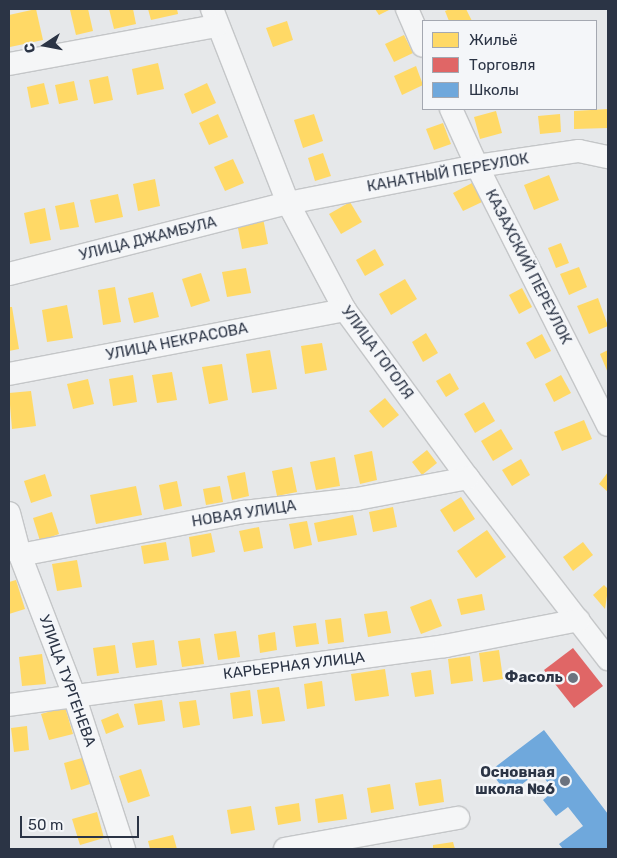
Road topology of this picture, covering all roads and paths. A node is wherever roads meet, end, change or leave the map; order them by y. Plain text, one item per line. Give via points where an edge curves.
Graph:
1 (407, 9) edge
2 (214, 17) edge
3 (422, 44) edge
4 (9, 64) edge
5 (451, 110) edge
6 (608, 157) edge
7 (476, 166) junction
8 (288, 203) junction
9 (9, 274) edge
10 (344, 310) junction
11 (9, 374) edge
12 (608, 425) edge
13 (468, 478) junction
14 (9, 513) edge
15 (20, 554) junction
16 (579, 620) junction
17 (606, 653) edge
18 (74, 695) junction
19 (9, 705) edge
20 (458, 818) dead end
21 (124, 849) edge
22 (285, 849) edge

1 - 3 street
2 - 4 street
2 - 8 street, УЛИЦА ГОГОЛЯ
5 - 7 street, КАЗАХСКИЙ ПЕРЕУЛОК
6 - 7 street, КАНАТНЫЙ ПЕРЕУЛОК via 578,151
7 - 8 street, КАНАТНЫЙ ПЕРЕУЛОК
7 - 12 street, КАЗАХСКИЙ ПЕРЕУЛОК
8 - 9 street, УЛИЦА ДЖАМБУЛА
8 - 10 street, УЛИЦА ГОГОЛЯ
10 - 11 street, УЛИЦА НЕКРАСОВА
10 - 13 street, УЛИЦА ГОГОЛЯ
13 - 15 street, НОВАЯ УЛИЦА via 357,499 244,512
13 - 16 street, УЛИЦА ГОГОЛЯ
14 - 15 street, УЛИЦА ТУРГЕНЕВА
15 - 18 street, УЛИЦА ТУРГЕНЕВА
16 - 17 street, УЛИЦА ГОГОЛЯ
16 - 18 street, КАРЬЕРНАЯ УЛИЦА via 445,646
18 - 19 street, КАРЬЕРНАЯ УЛИЦА
18 - 21 street, УЛИЦА ТУРГЕНЕВА
20 - 22 street

